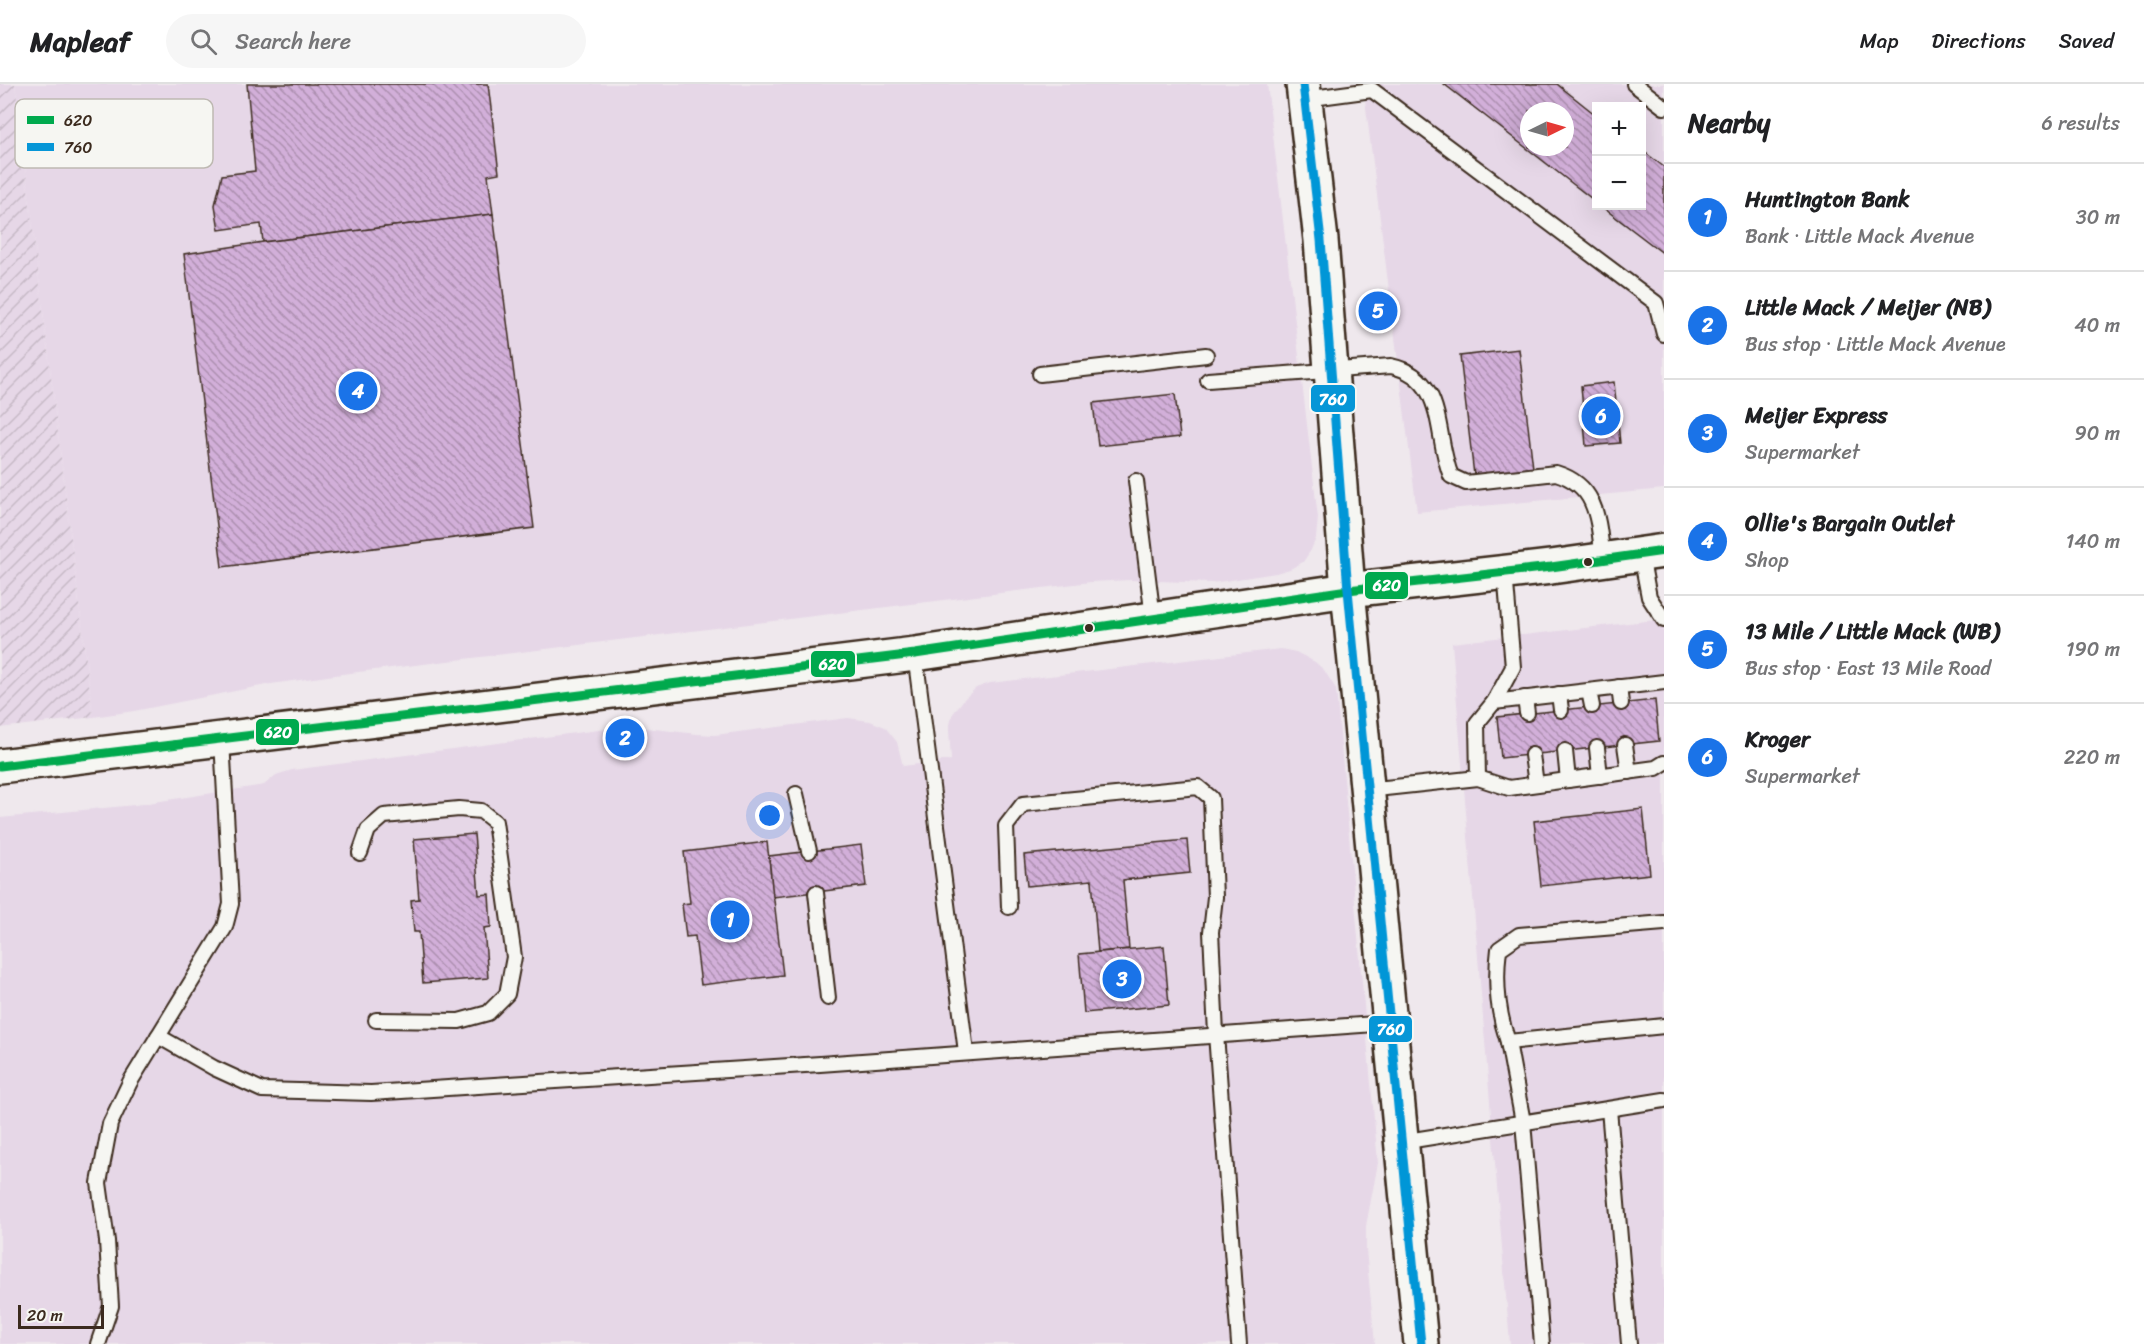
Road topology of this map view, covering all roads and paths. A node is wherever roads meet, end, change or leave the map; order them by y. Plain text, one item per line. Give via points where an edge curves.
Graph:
1 (1634, 84) edge
2 (1375, 87) edge
3 (1304, 92) edge
4 (1664, 107) edge
5 (1664, 334) edge
6 (1206, 355) dead end
7 (1331, 370) junction
8 (1040, 374) dead end
9 (1208, 380) dead end
10 (1136, 481) dead end
11 (1652, 553) edge
12 (1603, 560) junction
13 (1505, 572) junction
14 (1348, 590) junction
15 (1153, 618) junction
16 (1664, 620) edge
17 (915, 654) junction
18 (1664, 682) edge
19 (1619, 687) junction
20 (1589, 691) junction
21 (1559, 694) junction
22 (1525, 698) junction
23 (1494, 702) junction
24 (1621, 704) dead end
25 (1592, 706) dead end
26 (1561, 710) dead end
27 (1527, 713) dead end
28 (222, 740) junction
29 (1625, 745) dead end
30 (1597, 748) dead end
31 (1565, 751) dead end
32 (1532, 755) dead end
33 (1664, 763) edge
34 (0, 766) edge
35 (1629, 772) junction
36 (1600, 776) junction
37 (1478, 778) junction
38 (1568, 780) junction
39 (1536, 784) junction
40 (1367, 790) junction
41 (796, 794) dead end
42 (809, 851) dead end
43 (360, 853) dead end
44 (816, 893) dead end
45 (1009, 907) dead end
46 (1664, 923) edge
47 (828, 998) dead end
48 (376, 1020) dead end
49 (1389, 1023) junction
50 (1664, 1026) edge
51 (1216, 1034) junction
52 (158, 1036) junction
53 (1508, 1042) junction
54 (966, 1052) junction
55 (1664, 1100) edge
56 (1609, 1109) junction
57 (1523, 1122) junction
58 (1401, 1142) junction
59 (98, 1344) edge
60 (1239, 1344) edge
61 (1421, 1344) edge
62 (1542, 1344) edge
63 (1629, 1344) edge

1 - 4 lane
2 - 3 lane
2 - 5 lane via 1656,303
3 - 7 main road
6 - 8 lane
7 - 9 lane
7 - 12 lane via 1391,366 1417,377 1432,398 1451,476 1466,483 1556,473 1569,477 1592,501
7 - 14 main road
10 - 15 lane
11 - 12 main road
11 - 16 lane via 1649,597
12 - 13 main road
13 - 14 main road
13 - 23 lane via 1513,667
14 - 15 main road
14 - 40 main road
15 - 17 main road
17 - 28 main road
17 - 54 lane
18 - 19 lane
19 - 20 lane
19 - 24 lane
20 - 21 lane
20 - 25 lane
21 - 22 lane
21 - 26 lane
22 - 23 lane
22 - 27 lane
23 - 37 lane via 1477,723
28 - 34 main road
28 - 52 lane via 231,904 225,927
29 - 35 lane
30 - 36 lane
31 - 38 lane
32 - 39 lane
33 - 35 lane
35 - 36 lane
36 - 38 lane
37 - 39 lane via 1509,788
37 - 40 lane
38 - 39 lane
40 - 49 main road
41 - 42 lane
43 - 48 lane via 368,830 384,816 459,809 481,811 495,822 514,957 507,994 488,1013 459,1021
44 - 47 lane
45 - 51 lane via 1006,826 1023,804 1198,787 1211,798
46 - 53 lane via 1519,935 1499,949 1496,973
49 - 51 lane
49 - 58 main road
50 - 53 lane
51 - 54 lane
51 - 60 lane
52 - 54 lane via 262,1090 320,1093 371,1093
52 - 59 lane via 110,1124 99,1183 111,1306
53 - 57 lane
55 - 56 lane
56 - 57 lane
56 - 63 lane
57 - 58 lane
57 - 62 lane
58 - 61 main road

